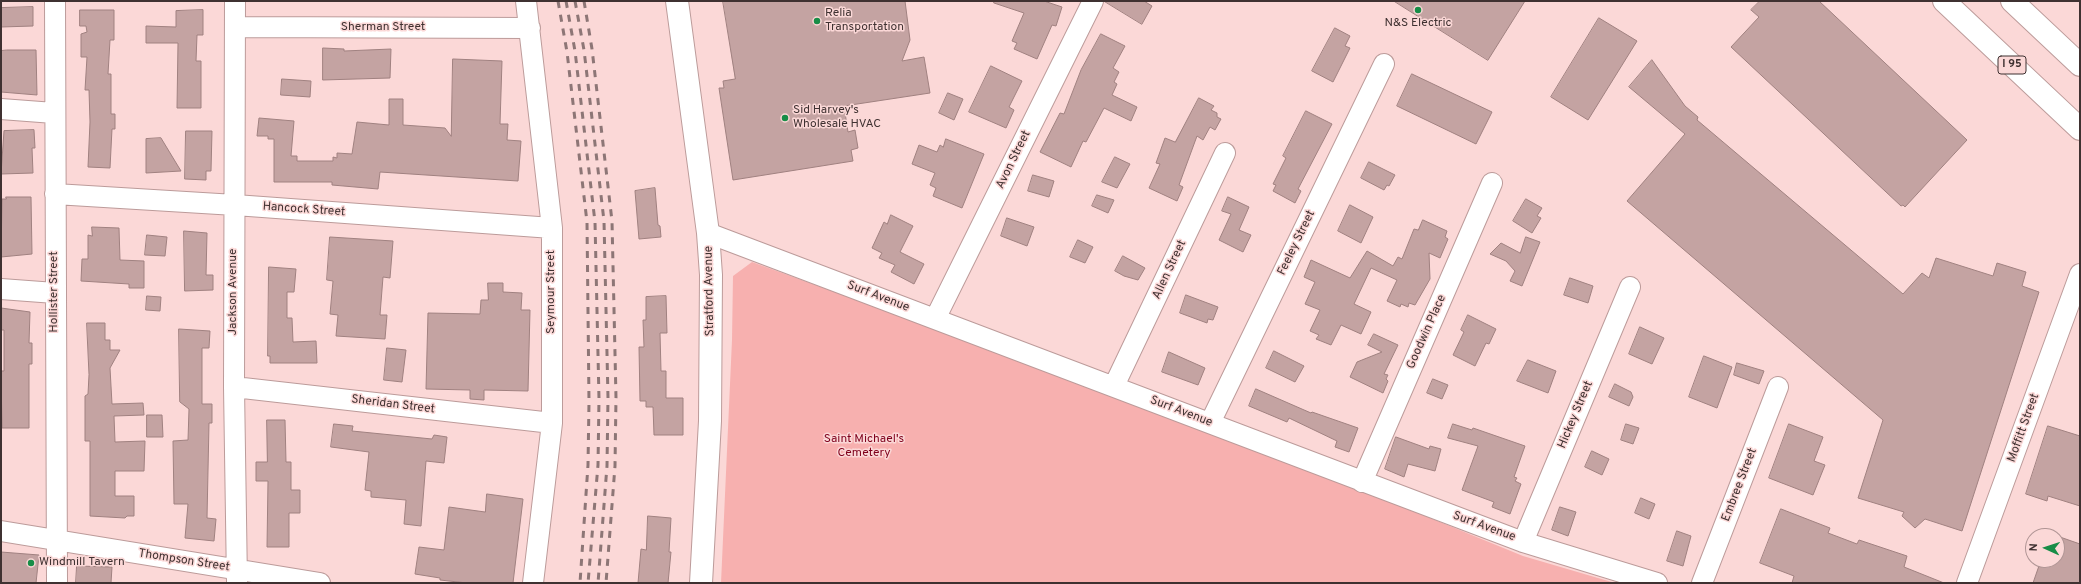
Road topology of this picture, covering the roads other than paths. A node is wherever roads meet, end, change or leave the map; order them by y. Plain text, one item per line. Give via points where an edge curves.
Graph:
1 (54, 1) edge
2 (235, 1) edge
3 (526, 1) edge
4 (677, 1) edge
5 (1093, 1) edge
6 (1944, 1) edge
7 (2012, 1) edge
8 (236, 27) junction
9 (530, 28) junction
10 (1384, 64) dead end
11 (2080, 65) edge
12 (1, 109) edge
13 (54, 112) junction
14 (2080, 129) edge
15 (1225, 153) dead end
16 (1492, 183) dead end
17 (55, 194) junction
18 (235, 205) junction
19 (552, 228) junction
20 (708, 233) junction
21 (2080, 274) edge
22 (1630, 287) dead end
23 (1, 289) edge
24 (55, 292) junction
25 (935, 319) junction
26 (1114, 386) junction
27 (234, 387) junction
28 (1778, 387) dead end
29 (552, 423) junction
30 (1210, 423) junction
31 (1362, 482) junction
32 (1, 532) edge
33 (57, 540) junction
34 (1523, 542) junction
35 (236, 576) edge
36 (57, 583) edge
37 (320, 583) edge
38 (533, 583) edge
39 (702, 583) edge
40 (1657, 583) edge
41 (1702, 583) edge
42 (1968, 583) edge

1 - 13 street, Hollister Street
2 - 8 street, Jackson Avenue
3 - 9 street, Seymour Street
4 - 20 main road, Stratford Avenue
5 - 25 street, Avon Street
6 - 14 main road, I 95
7 - 11 main road
8 - 9 street, Sherman Street
8 - 18 street, Jackson Avenue
9 - 19 street, Seymour Street
10 - 30 street, Feeley Street
12 - 13 street
13 - 17 street, Hollister Street
15 - 26 street, Allen Street
16 - 31 street, Goodwin Place
17 - 18 street, Hancock Street
17 - 24 street, Hollister Street
18 - 19 street, Hancock Street
18 - 27 street, Jackson Avenue
19 - 29 street, Seymour Street
20 - 25 street, Surf Avenue
20 - 39 main road, Stratford Avenue via 711,275 710,421
21 - 42 street, Moffitt Street
22 - 34 street, Hickey Street
23 - 24 street
24 - 33 street, Hollister Street
25 - 26 street, Surf Avenue
26 - 30 street, Surf Avenue
27 - 29 street, Sheridan Street
27 - 35 street, Jackson Avenue
28 - 41 street, Embree Street
29 - 38 street, Seymour Street
30 - 31 street, Surf Avenue
31 - 34 street, Surf Avenue
32 - 33 street, Thompson Street
33 - 35 street, Thompson Street
33 - 36 street, Hollister Street
34 - 40 street, Surf Avenue
35 - 37 street, Thompson Street

